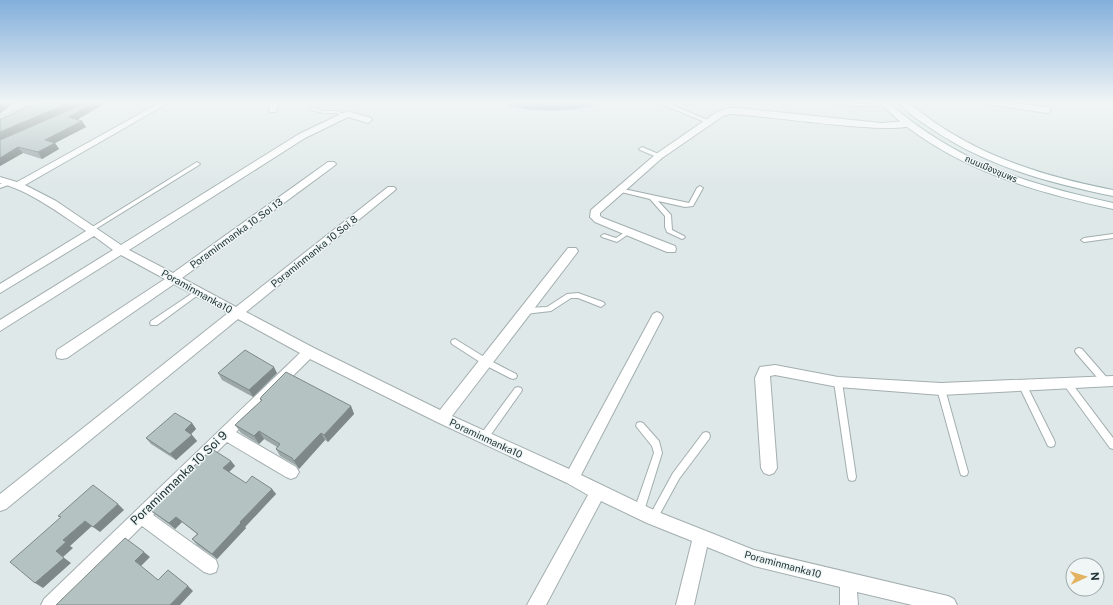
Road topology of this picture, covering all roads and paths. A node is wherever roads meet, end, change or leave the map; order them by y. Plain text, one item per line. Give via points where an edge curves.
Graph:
1 (111, 130) edge
2 (314, 130) edge
3 (697, 130) edge
4 (918, 130) edge
5 (939, 130) edge
6 (642, 149) dead end
7 (659, 156) junction
8 (197, 164) dead end
9 (331, 164) dead end
10 (7, 184) edge
11 (700, 188) dead end
12 (391, 189) dead end
13 (619, 190) junction
14 (1113, 193) edge
15 (652, 198) junction
16 (1112, 207) edge
17 (94, 230) junction
18 (628, 232) junction
19 (604, 236) dead end
20 (1113, 236) edge
21 (682, 237) dead end
22 (1084, 240) dead end
23 (671, 249) dead end
24 (121, 250) junction
25 (572, 251) dead end
26 (174, 278) junction
27 (0, 289) edge
28 (199, 292) junction
29 (601, 304) dead end
30 (525, 311) junction
31 (237, 313) junction
32 (657, 317) dead end
33 (154, 324) dead end
34 (0, 326) edge
35 (455, 342) dead end
36 (1079, 351) dead end
37 (309, 352) junction
38 (62, 354) dead end
39 (486, 362) junction
40 (513, 376) dead end
41 (1109, 381) edge
42 (838, 382) junction
43 (1067, 383) junction
44 (1023, 386) junction
45 (941, 389) junction
46 (518, 390) dead end
47 (442, 418) junction
48 (640, 426) dead end
49 (225, 433) junction
50 (706, 436) dead end
51 (484, 437) junction
52 (1051, 443) dead end
53 (1113, 445) edge
54 (769, 468) dead end
55 (291, 472) dead end
56 (964, 472) dead end
57 (852, 477) dead end
58 (572, 478) junction
59 (598, 492) junction
60 (0, 504) edge
61 (639, 511) junction
62 (141, 516) junction
63 (653, 518) junction
64 (701, 536) junction
65 (210, 566) dead end
66 (848, 581) junction
67 (50, 605) edge
68 (536, 605) edge
69 (685, 605) edge
70 (849, 605) edge
71 (948, 605) edge

1 - 10 street
2 - 24 street
3 - 7 street
4 - 16 street, ถนนเมืองชุมพร via 944,147 1025,183
5 - 14 street, ถนนเมืองชุมพร via 989,156 1037,174
6 - 7 lane
7 - 13 street
8 - 17 lane
9 - 26 street, Poraminmanka 10 Soi 13
10 - 17 street, Poraminmanka10 via 52,202
11 - 15 lane via 691,205 685,206
12 - 31 street, Poraminmanka 10 Soi 8
13 - 15 lane
13 - 18 street via 594,217
15 - 21 lane via 670,218 669,231
17 - 24 street, Poraminmanka10
17 - 27 street
18 - 19 lane via 617,240
18 - 23 street
20 - 22 lane
24 - 26 street, Poraminmanka10
24 - 34 street
25 - 30 street
26 - 28 street, Poraminmanka10
26 - 38 street, Poraminmanka 10 Soi 13
28 - 31 street, Poraminmanka10
28 - 33 lane
29 - 30 lane via 578,295 569,296 548,309
30 - 39 street
31 - 37 street, Poraminmanka10
31 - 60 street, Poraminmanka 10 Soi 8
32 - 58 street
35 - 39 lane
36 - 41 lane
37 - 47 street, Poraminmanka10
37 - 49 street, Poraminmanka 10 Soi 9
39 - 40 lane
39 - 47 street
41 - 43 street
42 - 45 street
42 - 54 street via 775,370 765,371 762,378
42 - 57 lane
43 - 44 street
43 - 53 lane
44 - 45 street
44 - 52 lane
45 - 56 lane
46 - 51 lane
47 - 51 street, Poraminmanka10
48 - 61 lane via 656,444 658,453
49 - 55 street
49 - 62 street, Poraminmanka 10 Soi 9
50 - 63 lane via 676,476
51 - 58 street, Poraminmanka10
58 - 59 street, Poraminmanka10
59 - 61 street, Poraminmanka10
59 - 68 street
61 - 63 street, Poraminmanka10
62 - 65 street
62 - 67 street, Poraminmanka 10 Soi 9
63 - 64 street, Poraminmanka10
64 - 66 street, Poraminmanka10 via 754,558
64 - 69 street
66 - 70 street
66 - 71 street, Poraminmanka10

